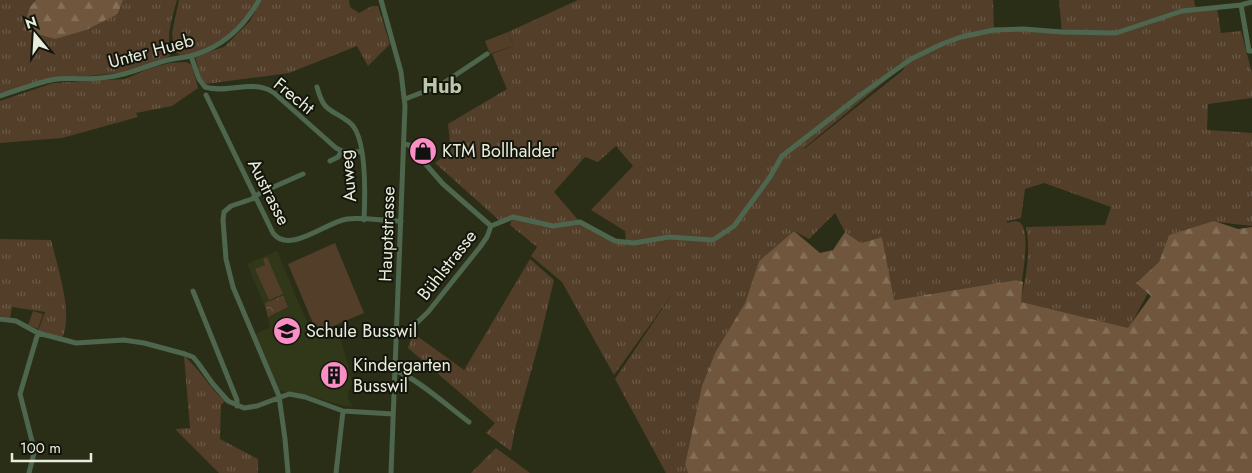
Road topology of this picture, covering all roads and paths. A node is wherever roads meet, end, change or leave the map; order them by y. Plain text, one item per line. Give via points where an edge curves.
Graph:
1 (259, 0) edge
2 (381, 0) edge
3 (1252, 2) edge
4 (1241, 5) junction
5 (1252, 51) edge
6 (487, 54) dead end
7 (191, 56) junction
8 (317, 87) dead end
9 (206, 95) dead end
10 (0, 96) edge
11 (405, 99) junction
12 (404, 144) junction
13 (342, 151) junction
14 (362, 152) junction
15 (330, 161) dead end
16 (303, 174) dead end
17 (255, 197) junction
18 (364, 220) junction
19 (401, 222) junction
20 (491, 226) junction
21 (193, 291) dead end
22 (0, 319) edge
23 (38, 333) junction
24 (396, 337) junction
25 (395, 371) junction
26 (279, 396) junction
27 (237, 406) junction
28 (343, 411) junction
29 (394, 414) junction
30 (469, 422) dead end
31 (29, 473) edge
32 (288, 473) edge
33 (336, 473) edge
34 (391, 473) edge

1 - 7 street, Unter Hueb via 250,17 235,33 215,47
2 - 11 street, Hauptstrasse via 399,63
3 - 4 street
4 - 5 street via 1249,52
4 - 20 street via 1182,11 1116,33 1003,30 961,37 942,44 911,60 862,94 782,156 734,226 713,240 615,241 580,222 554,226 513,217
6 - 11 street via 439,86
7 - 10 street, Unter Hueb via 166,60 126,75 51,80
7 - 13 street, Frecht via 205,86 259,86 267,89
8 - 14 street, Auweg via 322,104 354,128
9 - 17 street, Austrasse
11 - 12 street, Hauptstrasse
12 - 19 street, Hauptstrasse
12 - 20 street, Bühlstrasse via 409,145 443,184
13 - 14 street
13 - 15 street
14 - 18 street, Auweg
16 - 17 street
17 - 18 street, Austrasse via 273,234 280,241 291,242 343,220
17 - 26 street via 227,209 223,216 223,238 233,287
18 - 19 street, Austrasse
19 - 24 street, Hauptstrasse
20 - 24 street, Bühlstrasse via 488,237 428,312 405,334
21 - 27 street
22 - 23 street via 16,321
23 - 27 street via 82,344 124,340 185,354 198,363 220,394
23 - 31 street via 20,394 34,453
24 - 25 street, Hauptstrasse
25 - 29 street, Hauptstrasse
25 - 30 street
26 - 27 street via 257,406
26 - 28 street via 305,397
26 - 32 street
28 - 29 street
28 - 33 street
29 - 34 street, Hauptstrasse

